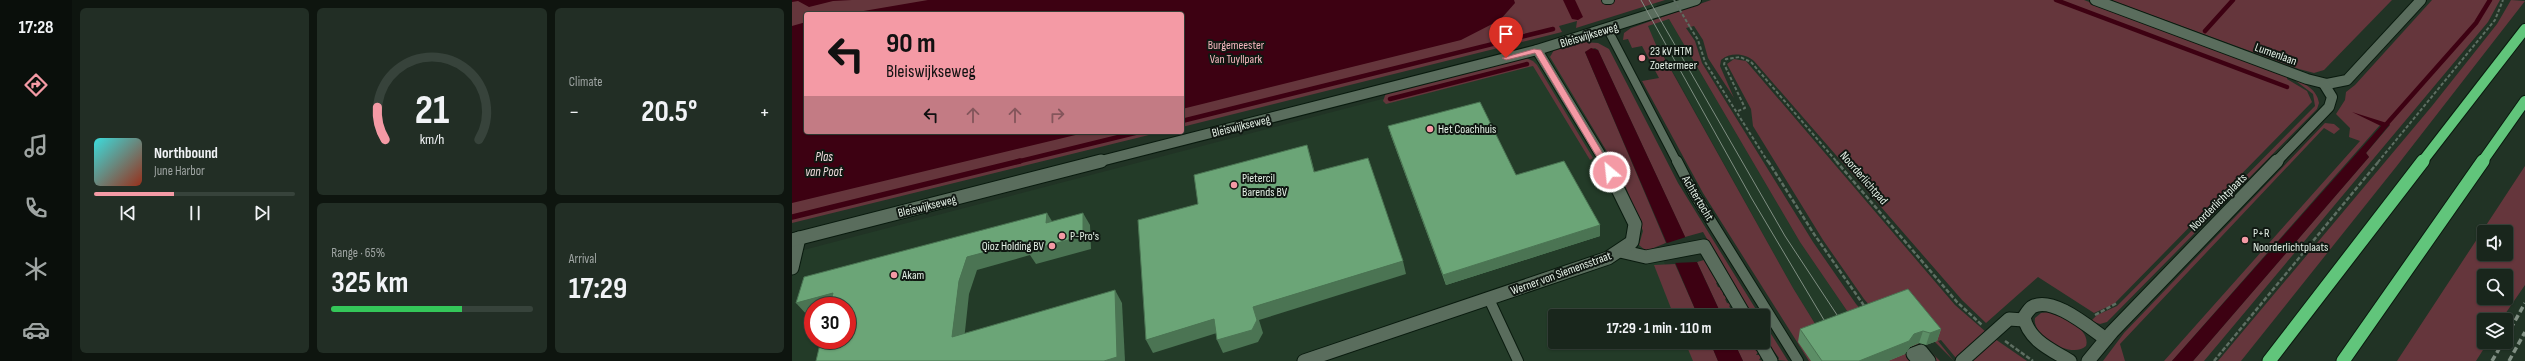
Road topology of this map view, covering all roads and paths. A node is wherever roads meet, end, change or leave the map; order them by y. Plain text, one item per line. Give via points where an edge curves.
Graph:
1 (1606, 0) edge
2 (1610, 0) edge
3 (1674, 0) edge
4 (2095, 0) edge
5 (2421, 0) edge
6 (2503, 0) edge
7 (1692, 2) edge
8 (2525, 29) edge
9 (1608, 30) junction
10 (1537, 50) junction
11 (2324, 84) junction
12 (2525, 101) edge
13 (1738, 111) junction
14 (796, 239) edge
15 (1620, 251) junction
16 (792, 268) edge
17 (1489, 298) junction
18 (2121, 299) dead end
19 (1741, 309) edge
20 (1868, 310) edge
21 (2024, 320) junction
22 (2085, 325) junction
23 (1993, 333) junction
24 (2106, 339) junction
25 (1764, 349) edge
26 (1304, 361) edge
27 (1518, 361) edge
28 (1771, 361) edge
29 (1798, 361) edge
30 (1962, 361) edge
31 (2033, 361) edge
32 (2070, 361) edge
33 (2088, 361) edge
34 (2214, 361) edge
35 (2269, 361) edge
36 (2343, 361) edge

1 - 2 lane
3 - 13 path, bridge via 1698,40 1705,62
4 - 11 street, Lumenlaan
5 - 11 street, Lumenlaan via 2347,80
6 - 34 path via 2495,20
7 - 9 street, Bleiswijkseweg
8 - 35 highway
9 - 10 street, Bleiswijkseweg
9 - 29 lane, Achtertocht via 1693,192
10 - 14 street, Bleiswijkseweg
10 - 15 street, Werner von Siemensstraat via 1603,159 1636,224 1632,242
11 - 24 street, Noorderlichtplaats via 2332,97 2329,107
12 - 36 highway
13 - 20 path via 1814,234
13 - 23 path, Noorderlichtpad via 1745,108 1724,64 1726,60 1738,57 1751,62 1954,298
14 - 16 street
15 - 17 street, Werner von Siemensstraat via 1608,258
15 - 19 street via 1646,257 1704,246
17 - 26 street, Werner von Siemensstraat
17 - 27 lane
18 - 22 path via 2116,305 2096,314
21 - 22 street via 2025,314 2031,308 2047,304 2062,310
21 - 23 street via 2009,319
21 - 32 street via 2027,329 2033,335
22 - 24 street
23 - 30 street
23 - 31 path, Noorderlichtpad
24 - 33 street, Noorderlichtplaats
25 - 28 street

